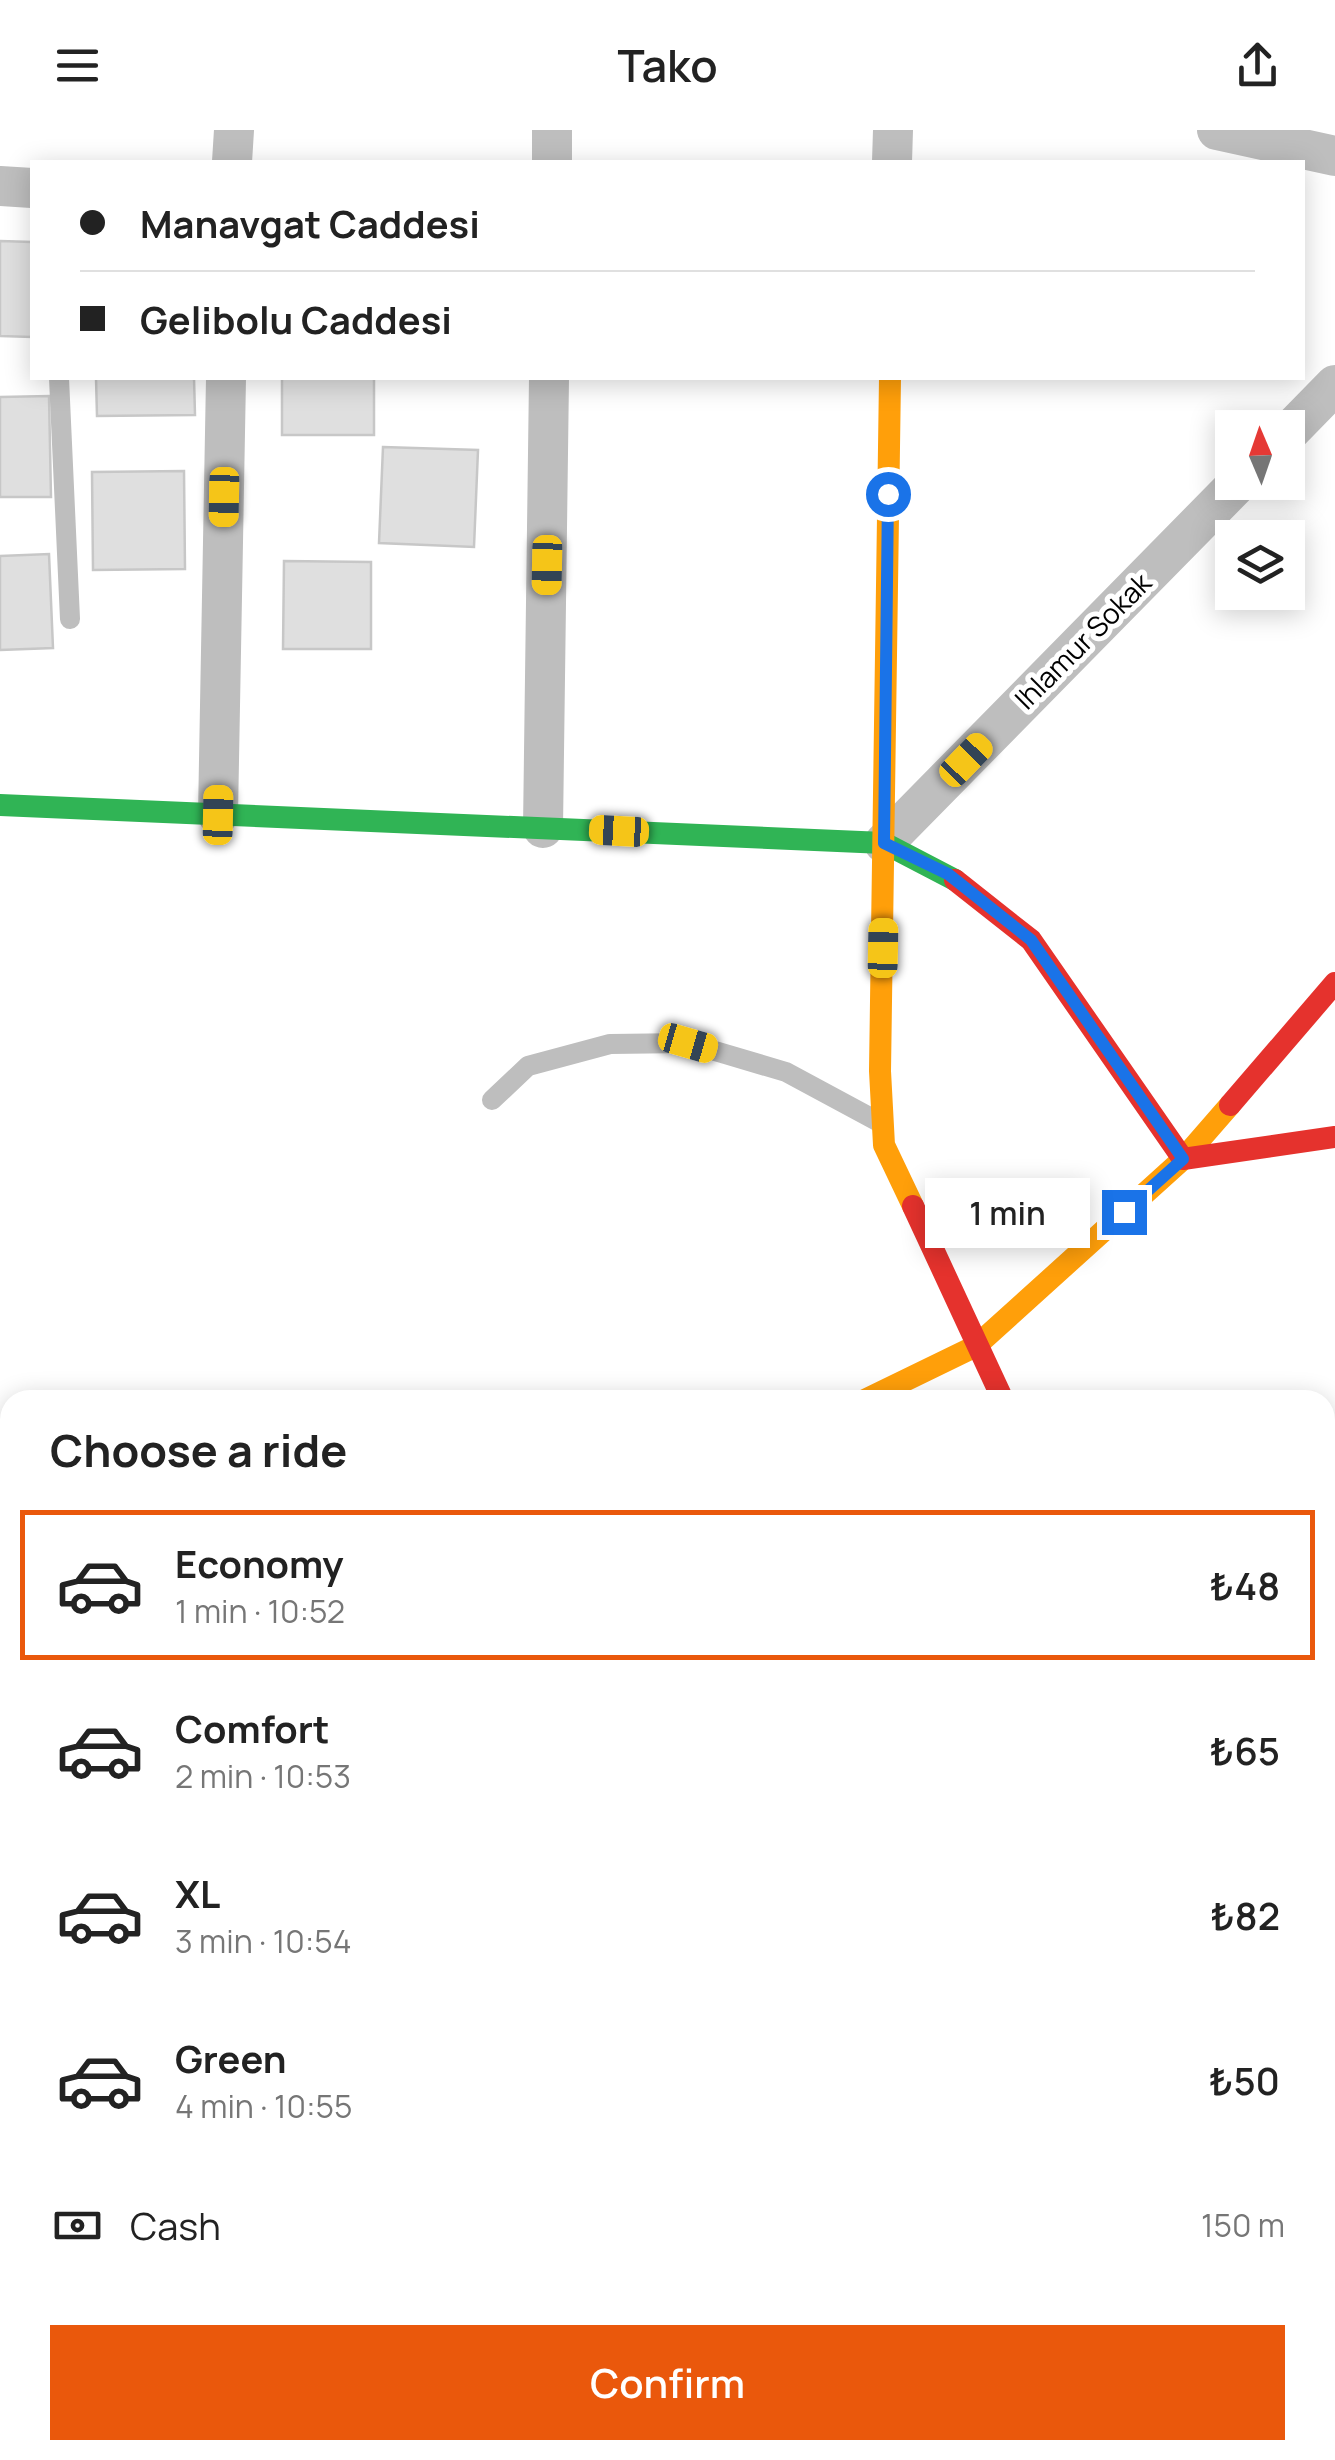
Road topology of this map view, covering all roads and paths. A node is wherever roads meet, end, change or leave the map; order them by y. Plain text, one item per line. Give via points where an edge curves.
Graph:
1 (234, 130) edge
2 (552, 130) edge
3 (893, 130) edge
4 (1217, 130) edge
5 (1335, 156) edge
6 (232, 160) edge
7 (552, 160) edge
8 (892, 160) edge
9 (0, 186) edge
10 (30, 188) edge
11 (59, 380) edge
12 (226, 380) edge
13 (550, 380) edge
14 (890, 380) edge
15 (1335, 385) edge
16 (1305, 416) edge
17 (1221, 500) edge
18 (70, 619) dead end
19 (0, 805) edge
20 (218, 815) junction
21 (543, 828) junction
22 (884, 843) junction
23 (1335, 983) edge
24 (492, 1100) dead end
25 (883, 1125) junction
26 (1335, 1137) edge
27 (1183, 1159) junction
28 (976, 1346) junction
29 (886, 1390) edge
30 (998, 1390) edge

1 - 6 street
2 - 7 street
3 - 8 street
4 - 5 street
9 - 10 street
11 - 18 lane
12 - 20 street
13 - 21 street
14 - 22 street
15 - 16 street
17 - 22 street, Ihlamur Sokak
19 - 20 street
20 - 21 street
21 - 22 street
22 - 25 street
22 - 27 street via 948,874 1031,940
23 - 27 street
24 - 25 lane via 528,1066 610,1044 688,1043 786,1072
25 - 28 street via 884,1145
26 - 27 street
27 - 28 street
28 - 29 street
28 - 30 street

